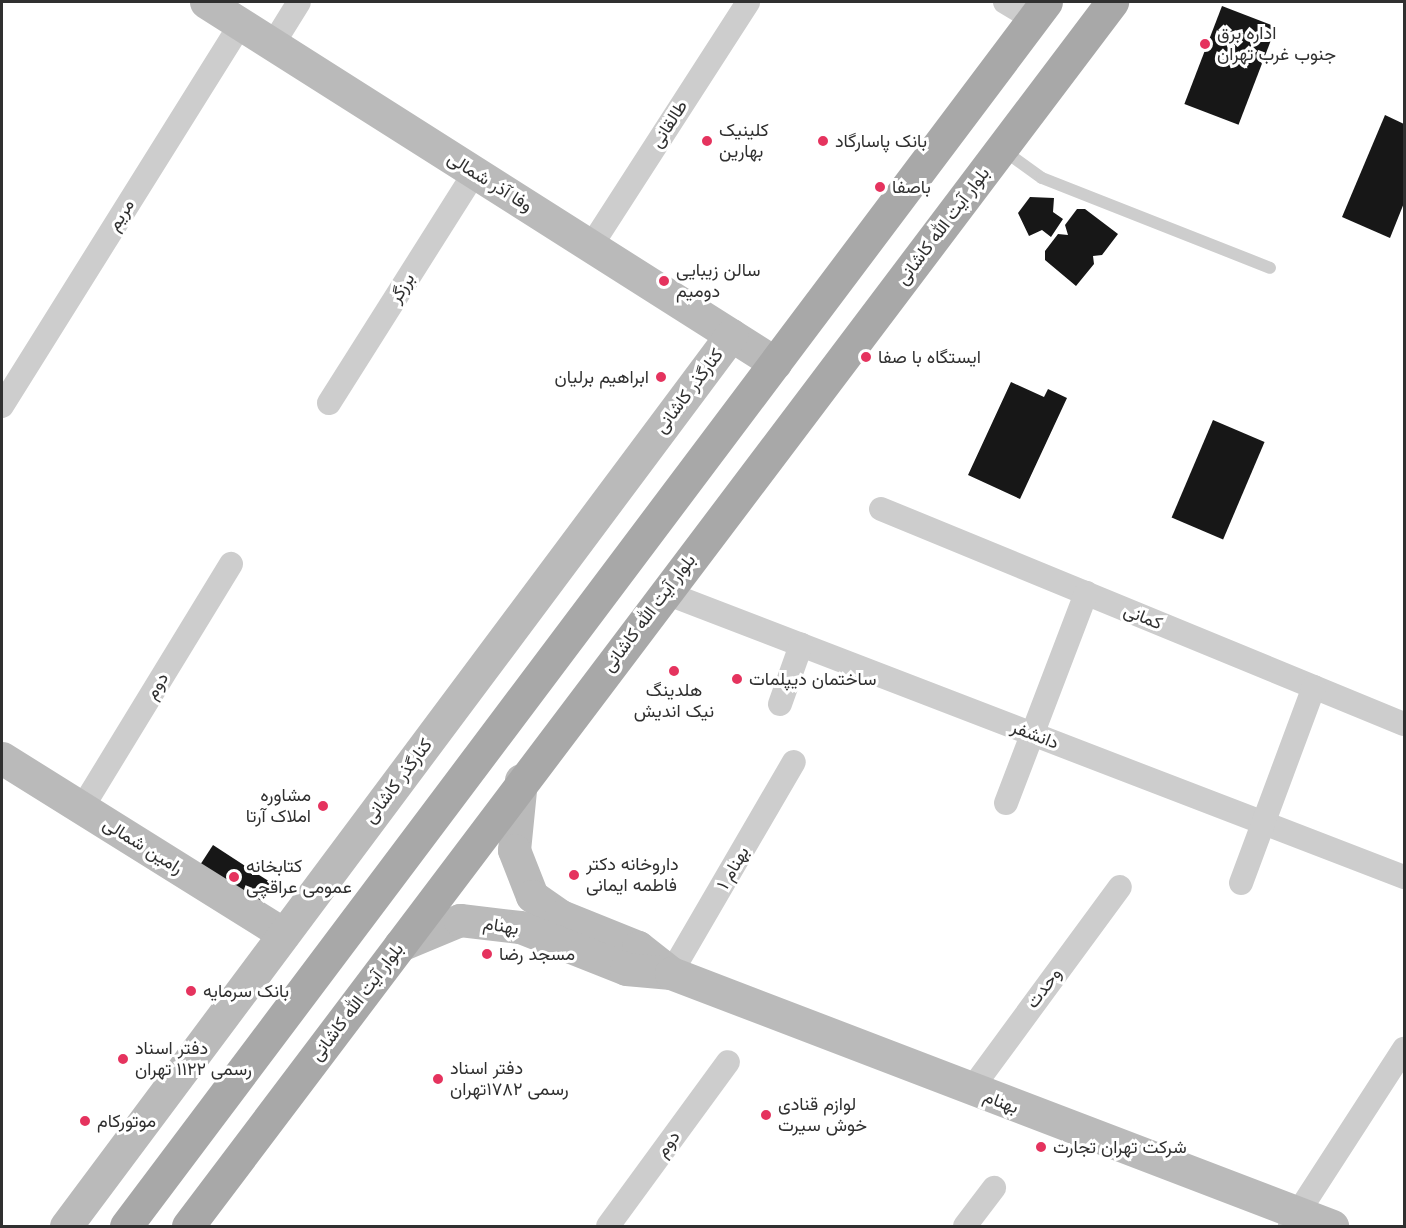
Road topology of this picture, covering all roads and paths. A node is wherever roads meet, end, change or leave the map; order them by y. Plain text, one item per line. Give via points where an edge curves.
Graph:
1 (206, 2) edge
2 (299, 2) edge
3 (748, 2) edge
4 (1005, 2) edge
5 (1112, 2) edge
6 (1040, 10) edge
7 (241, 24) junction
8 (273, 44) junction
9 (1001, 149) junction
10 (475, 172) junction
11 (591, 246) junction
12 (1270, 268) dead end
13 (731, 335) junction
14 (775, 363) junction
15 (329, 403) dead end
16 (2, 406) edge
17 (881, 509) dead end
18 (231, 564) dead end
19 (666, 593) junction
20 (1086, 593) junction
21 (801, 645) junction
22 (1314, 687) junction
23 (780, 704) dead end
24 (1404, 724) edge
25 (1032, 734) junction
26 (2, 758) edge
27 (794, 762) dead end
28 (521, 780) junction
29 (1006, 803) dead end
30 (82, 808) junction
31 (1263, 823) junction
32 (1404, 877) edge
33 (1241, 883) dead end
34 (1120, 887) dead end
35 (532, 896) junction
36 (520, 927) junction
37 (284, 934) junction
38 (400, 945) junction
39 (671, 974) junction
40 (1404, 1049) edge
41 (728, 1062) dead end
42 (970, 1091) junction
43 (994, 1188) dead end
44 (1293, 1220) edge
45 (66, 1227) edge
46 (126, 1227) edge
47 (189, 1227) edge
48 (608, 1227) edge
49 (965, 1227) edge
50 (1332, 1227) edge

1 - 7 street, وفا آذر شمالی
2 - 8 street
3 - 11 street, طالقانی
4 - 6 street
5 - 9 main road, بلوار آیت الله کاشانی
6 - 14 main road
7 - 8 street, وفا آذر شمالی
7 - 16 street, مریم
8 - 10 street, وفا آذر شمالی
9 - 12 lane via 1042,178
9 - 19 main road, بلوار آیت الله کاشانی
10 - 11 street, وفا آذر شمالی
10 - 15 street, برزگر
11 - 13 street, وفا آذر شمالی
13 - 14 street, وفا آذر شمالی
13 - 37 street, کنارگذر کاشانی
14 - 46 main road
17 - 20 street, کمانی
18 - 30 street, دوم
19 - 21 street, دانشفر
19 - 28 main road, بلوار آیت الله کاشانی
20 - 22 street, کمانی
20 - 25 street
21 - 23 street
21 - 25 street, دانشفر
22 - 24 street, کمانی
22 - 31 street
25 - 29 street
25 - 31 street, دانشفر
26 - 30 street, رامین شمالی
27 - 39 street, بهنام ۱
28 - 35 street, بهنام via 514,850
28 - 38 main road, بلوار آیت الله کاشانی
30 - 37 street, رامین شمالی
31 - 32 street, دانشفر
31 - 33 street
34 - 42 street, وحدت
35 - 36 street via 508,902 508,914
35 - 39 street, بهنام via 561,916 638,947
36 - 38 street, بهنام via 460,920
36 - 39 street, بهنام via 626,969
37 - 45 street, کنارگذر کاشانی
38 - 47 main road, بلوار آیت الله کاشانی
39 - 42 street, بهنام
40 - 44 street
41 - 48 street, دوم
42 - 44 street, بهنام
43 - 49 street
44 - 50 street, بهنام

